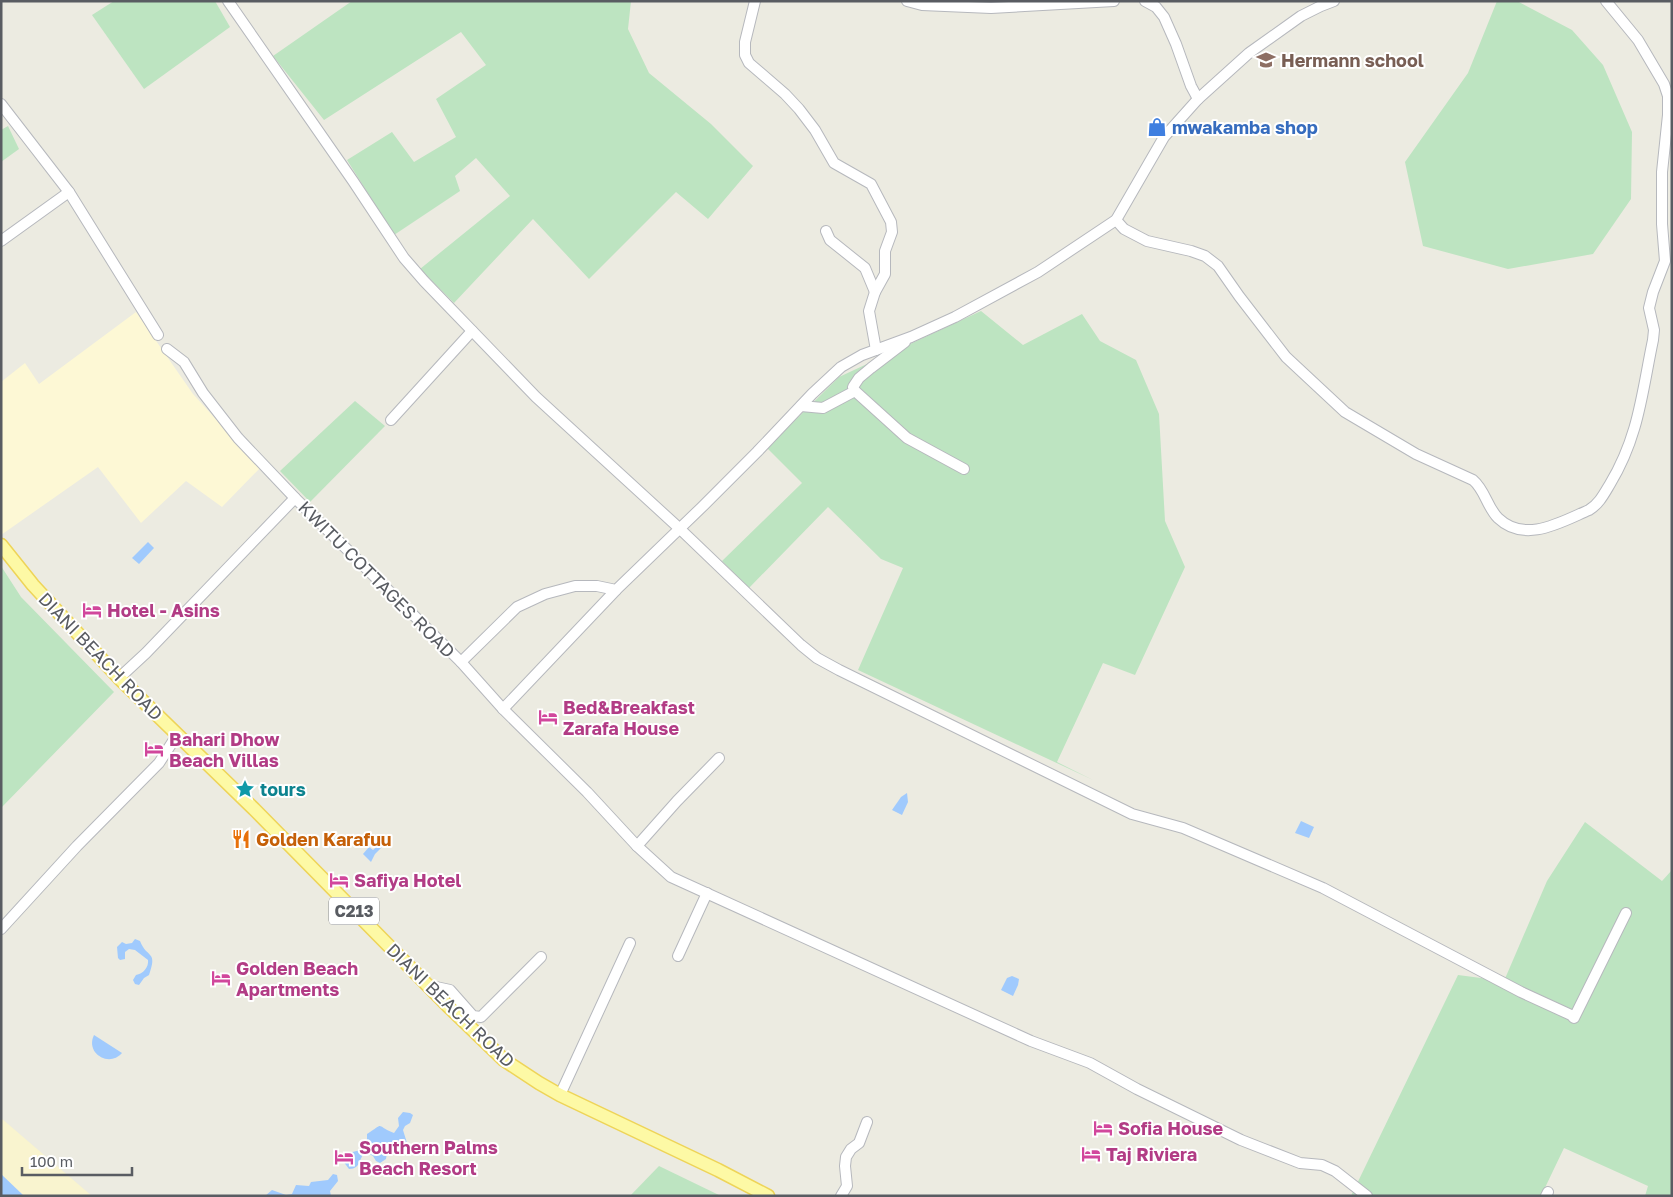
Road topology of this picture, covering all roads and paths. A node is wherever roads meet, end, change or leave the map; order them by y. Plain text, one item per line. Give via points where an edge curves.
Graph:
1 (228, 1) edge
2 (755, 1) edge
3 (907, 1) edge
4 (1114, 1) edge
5 (1145, 1) edge
6 (1334, 1) edge
7 (1606, 1) edge
8 (1045, 4) edge
9 (1198, 99) junction
10 (1, 104) edge
11 (68, 192) junction
12 (1116, 220) junction
13 (826, 231) dead end
14 (1, 242) edge
15 (875, 292) junction
16 (472, 331) junction
17 (158, 334) dead end
18 (911, 337) junction
19 (167, 349) dead end
20 (876, 350) junction
21 (855, 392) junction
22 (801, 406) junction
23 (391, 420) dead end
24 (964, 469) dead end
25 (295, 498) junction
26 (679, 528) junction
27 (1, 545) edge
28 (616, 590) junction
29 (464, 659) junction
30 (119, 678) junction
31 (503, 709) junction
32 (177, 734) junction
33 (720, 758) dead end
34 (637, 846) junction
35 (707, 893) junction
36 (1626, 913) dead end
37 (1, 929) edge
38 (630, 943) dead end
39 (678, 956) dead end
40 (541, 957) dead end
41 (427, 985) junction
42 (560, 1095) junction
43 (867, 1122) dead end
44 (768, 1196) edge
45 (841, 1196) edge
46 (1366, 1196) edge

1 - 16 street via 404,258
2 - 15 street via 745,42 748,64 799,109 834,163 871,184 891,222 892,232 885,251 885,274
3 - 8 street via 922,5 991,8
4 - 8 street
5 - 9 street via 1164,17
6 - 9 street via 1301,16 1249,53
7 - 12 street via 1638,40 1668,96 1662,172 1664,261 1650,308 1654,330 1641,408 1620,467 1596,506 1589,510 1540,530 1510,527 1498,518 1480,486 1473,480 1416,454 1338,406 1286,357 1218,266 1191,251 1147,241 1124,229
9 - 12 street via 1164,137
10 - 11 street
11 - 14 street
11 - 17 street
12 - 18 street via 1038,272
13 - 15 street via 830,240 865,268
15 - 20 street via 870,311
16 - 23 street
16 - 26 street via 536,397
18 - 20 street
18 - 21 street via 860,378 854,387
19 - 25 street via 184,362 238,438
20 - 22 street via 841,367
21 - 22 street via 823,408
21 - 24 street via 907,438
22 - 26 street
25 - 29 street, KWITU COTTAGES ROAD
25 - 30 street, KWITU COTTAGES ROAD
26 - 28 street
26 - 36 street via 801,645 828,665 1132,814 1184,828 1323,888 1574,1018
27 - 30 main road, DIANI BEACH ROAD / C213 via 33,585
28 - 29 street via 574,586 517,607
28 - 31 street
29 - 31 street, KWITU COTTAGES ROAD
30 - 32 main road, DIANI BEACH ROAD / C213
31 - 34 street, KWITU COTTAGES ROAD
32 - 37 street via 159,763
32 - 41 main road, DIANI BEACH ROAD / C213
33 - 34 street
34 - 35 street, KWITU COTTAGES ROAD via 671,876
35 - 39 street
35 - 46 street, KWITU COTTAGES ROAD via 1031,1041 1090,1063 1241,1140 1335,1171
38 - 42 street
40 - 41 street via 481,1017 473,1016 450,990
41 - 42 main road, DIANI BEACH ROAD / C213 via 504,1060
42 - 44 main road, DIANI BEACH ROAD / C213
43 - 45 street via 859,1143 846,1157 847,1186

